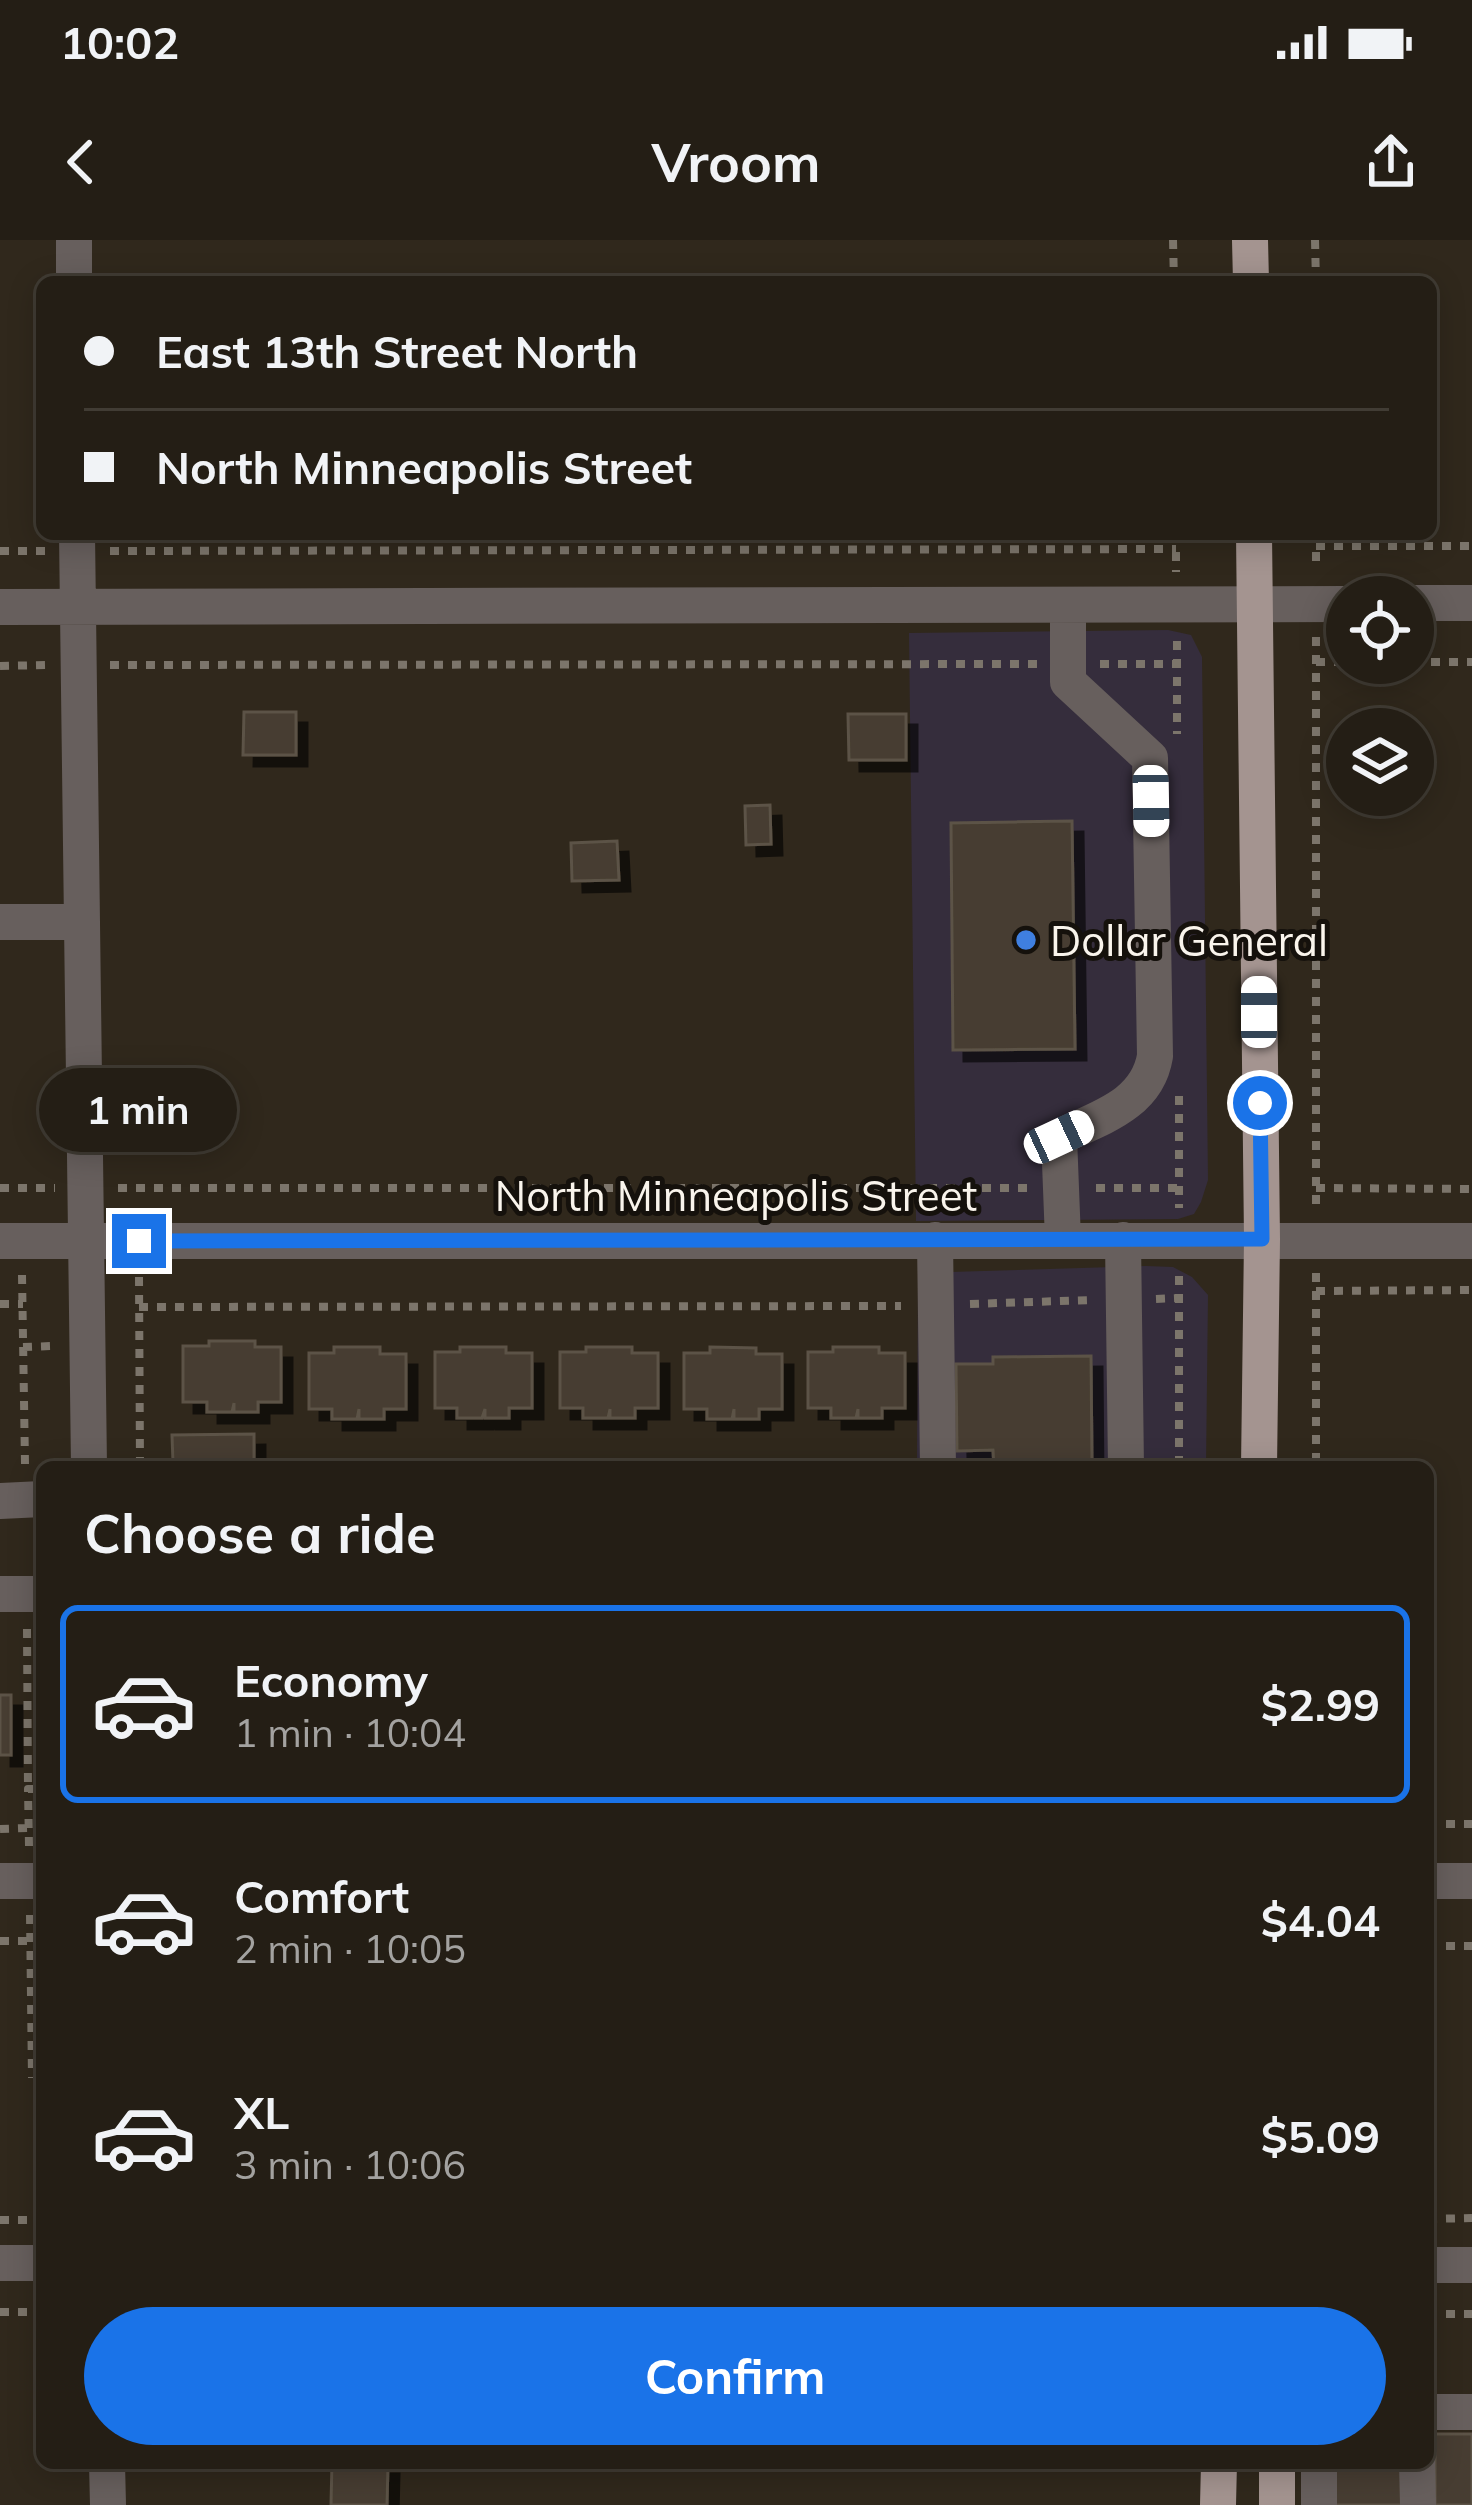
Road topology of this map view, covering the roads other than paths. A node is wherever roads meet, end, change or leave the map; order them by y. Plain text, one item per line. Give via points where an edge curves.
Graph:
1 (74, 240) edge
2 (1250, 240) edge
3 (74, 276) edge
4 (1250, 276) edge
5 (1254, 540) edge
6 (77, 542) edge
7 (1472, 602) edge
8 (1434, 603) edge
9 (1256, 604) junction
10 (1326, 604) edge
11 (1068, 605) junction
12 (0, 607) edge
13 (77, 608) junction
14 (0, 922) edge
15 (82, 922) junction
16 (1262, 1239) junction
17 (935, 1240) junction
18 (1063, 1240) junction
19 (1123, 1240) junction
20 (1472, 1240) edge
21 (0, 1241) edge
22 (86, 1241) junction
23 (89, 1461) edge
24 (938, 1461) edge
25 (1126, 1461) edge
26 (1259, 1461) edge
27 (36, 1499) edge
28 (0, 1501) edge
29 (0, 1594) edge
30 (36, 1594) edge
31 (1434, 1881) edge
32 (1472, 1881) edge
33 (0, 2263) edge
34 (36, 2263) edge
35 (1434, 2265) edge
36 (1472, 2265) edge
37 (1434, 2412) edge
38 (1472, 2412) edge
39 (107, 2469) edge
40 (1219, 2469) edge
41 (1277, 2469) edge
42 (1319, 2469) edge
43 (1417, 2469) edge
44 (108, 2505) edge
45 (1217, 2505) edge
46 (1277, 2505) edge
47 (1319, 2505) edge
48 (1418, 2505) edge

1 - 3 street
2 - 4 main road
5 - 9 main road
6 - 13 street
7 - 8 street
9 - 10 street
9 - 11 street
9 - 16 main road
11 - 13 street
11 - 18 street via 1068,682 1150,758 1155,1056 1151,1078 1121,1108 1059,1137
12 - 13 street
13 - 15 street
14 - 15 street
15 - 22 street
16 - 19 street, North Minneapolis Street
16 - 20 street, North Minneapolis Street
16 - 26 main road
17 - 18 street, North Minneapolis Street
17 - 22 street, North Minneapolis Street
17 - 24 street
18 - 19 street, North Minneapolis Street
19 - 25 street
21 - 22 street, North Minneapolis Street
22 - 23 street
27 - 28 street
29 - 30 street
31 - 32 street
33 - 34 street
35 - 36 street
37 - 38 street
39 - 44 street
40 - 45 main road
41 - 46 main road
42 - 47 street
43 - 48 street

